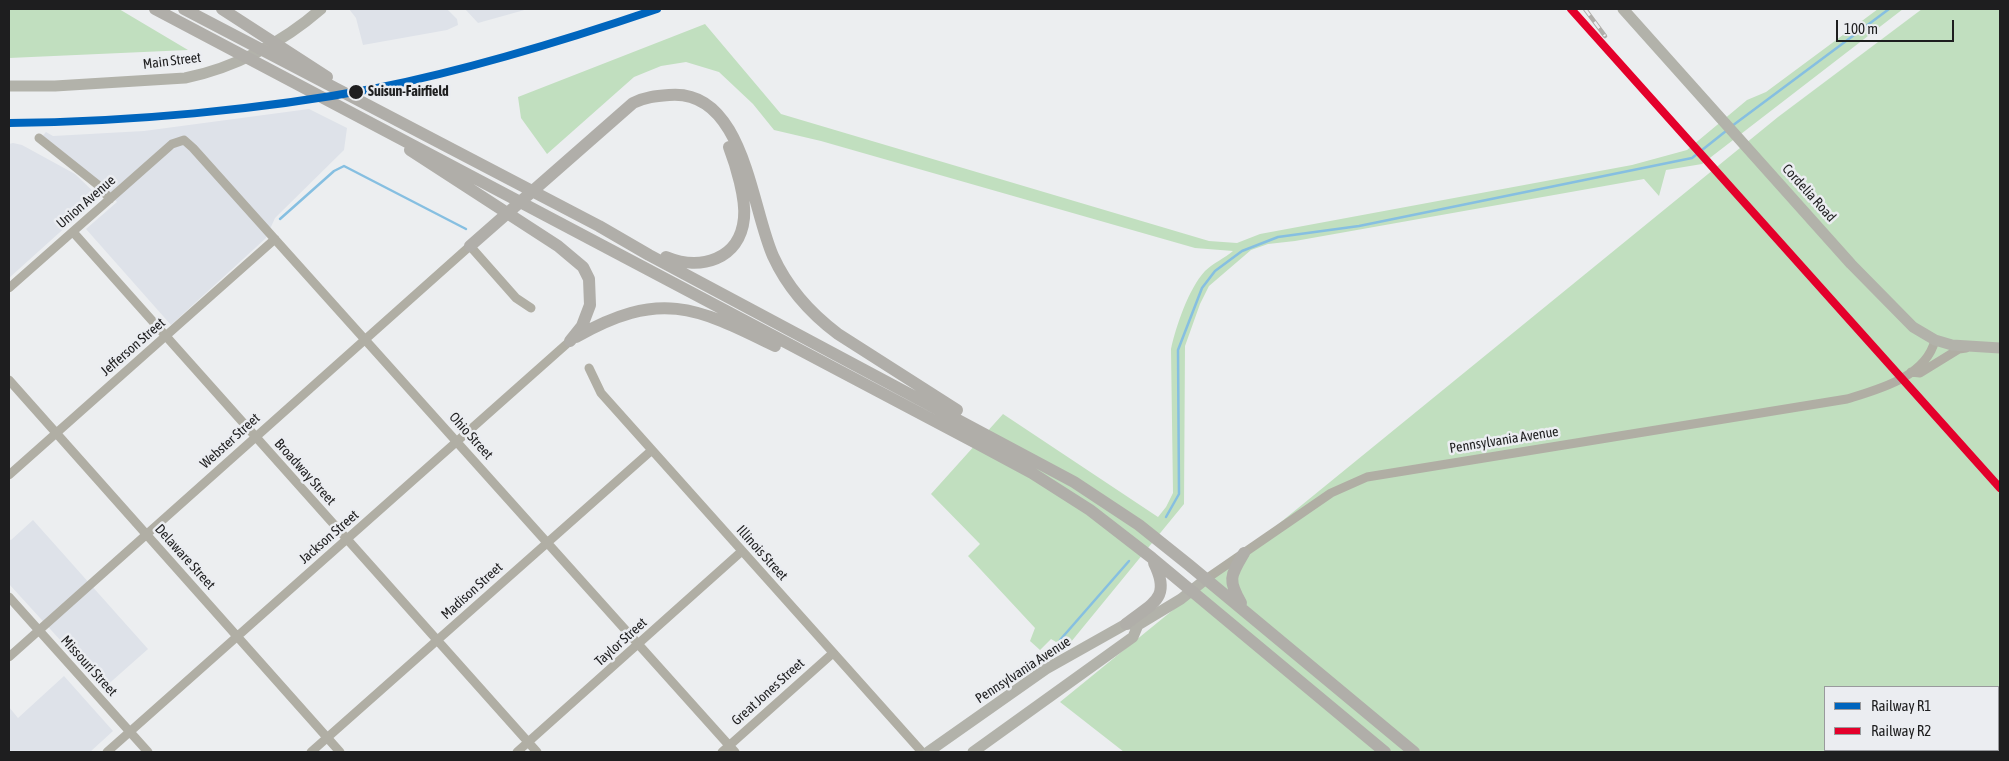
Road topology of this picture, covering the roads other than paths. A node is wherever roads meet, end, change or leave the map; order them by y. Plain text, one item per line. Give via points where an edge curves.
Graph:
1 (155, 9) edge
2 (184, 9) edge
3 (222, 9) edge
4 (322, 9) edge
5 (1623, 9) edge
6 (9, 86) edge
7 (670, 94) junction
8 (355, 98) junction
9 (384, 131) junction
10 (39, 138) dead end
11 (184, 140) joint
12 (110, 199) junction
13 (73, 232) junction
14 (275, 239) junction
15 (630, 243) junction
16 (470, 246) junction
17 (9, 288) edge
18 (531, 308) dead end
19 (166, 337) junction
20 (365, 339) junction
21 (1935, 340) junction
22 (570, 341) junction
23 (1968, 347) junction
24 (2000, 348) edge
25 (589, 368) dead end
26 (1911, 372) junction
27 (9, 380) edge
28 (888, 396) junction
29 (56, 433) junction
30 (986, 434) junction
31 (256, 437) junction
32 (457, 441) junction
33 (652, 450) junction
34 (9, 475) edge
35 (146, 535) junction
36 (347, 540) junction
37 (548, 542) junction
38 (742, 551) junction
39 (1244, 553) junction
40 (1152, 558) junction
41 (1206, 579) junction
42 (1191, 591) junction
43 (9, 597) edge
44 (1248, 613) junction
45 (1132, 624) junction
46 (38, 630) junction
47 (237, 636) junction
48 (438, 641) junction
49 (639, 643) junction
50 (832, 653) junction
51 (9, 657) edge
52 (130, 732) junction
53 (327, 738) junction
54 (528, 743) junction
55 (732, 749) edge
56 (107, 752) edge
57 (148, 752) edge
58 (311, 752) edge
59 (340, 752) edge
60 (517, 752) edge
61 (537, 752) edge
62 (722, 752) edge
63 (922, 752) edge
64 (928, 752) edge
65 (973, 752) edge
66 (1385, 752) edge
67 (1414, 752) edge

1 - 9 highway
2 - 8 highway
3 - 8 highway via 333,80
4 - 6 main road, Main Street via 282,39 206,74 55,86
5 - 21 main road, Cordelia Road via 1891,306 1913,327
7 - 15 highway via 701,108 724,134 743,201 741,233 723,255 710,262 694,264 678,262
7 - 16 highway via 642,98 621,112
7 - 30 highway via 679,93 705,102 724,120 738,147 773,255 786,282 808,308 838,334 962,413
8 - 15 highway
9 - 22 highway via 574,257 583,267 591,291 587,317
9 - 28 highway
10 - 12 street via 98,185
11 - 12 street, Union Avenue via 172,144
11 - 14 street, Ohio Street
12 - 13 street, Union Avenue
13 - 17 street, Union Avenue
13 - 19 street, Broadway Street
14 - 19 street, Jefferson Street
14 - 20 street, Ohio Street
15 - 30 highway
16 - 18 street via 516,298
16 - 20 street, Webster Street
19 - 29 street, Jefferson Street
19 - 31 street, Broadway Street
20 - 31 street, Webster Street
20 - 32 street, Ohio Street
21 - 23 main road, Cordelia Road
21 - 26 street, Pennsylvania Avenue via 1926,360
22 - 28 highway via 597,325 633,312 666,308 694,311 744,330 857,387
22 - 32 street, Jackson Street
23 - 24 main road, Cordelia Road
23 - 26 street, Pennsylvania Avenue via 1959,349 1920,374
25 - 33 street, Illinois Street via 601,393
26 - 39 street, Pennsylvania Avenue via 1876,390 1847,399 1367,477 1331,493
27 - 29 street, Delaware Street
28 - 40 highway via 1068,494
29 - 34 street, Jefferson Street
29 - 35 street, Delaware Street
30 - 41 highway via 1101,499
31 - 35 street, Webster Street
31 - 36 street, Broadway Street
32 - 36 street, Jackson Street
32 - 37 street, Ohio Street
33 - 37 street, Madison Street
33 - 38 street, Illinois Street
35 - 46 street, Webster Street
35 - 47 street, Delaware Street
36 - 47 street, Jackson Street
36 - 48 street, Broadway Street
37 - 48 street, Madison Street
37 - 49 street, Ohio Street
38 - 49 street, Taylor Street
38 - 50 street, Illinois Street
39 - 41 street, Pennsylvania Avenue
39 - 44 highway via 1231,586
40 - 42 highway
40 - 45 highway via 1163,581 1162,590
41 - 42 main road, Pennsylvania Avenue
41 - 44 highway
42 - 45 main road, Pennsylvania Avenue
42 - 66 highway
43 - 46 street, Missouri Street
44 - 67 highway
45 - 64 main road, Pennsylvania Avenue via 1046,669
45 - 65 main road, Pennsylvania Avenue via 1133,637
46 - 51 street, Webster Street
46 - 52 street, Missouri Street
47 - 52 street, Jackson Street
47 - 53 street, Delaware Street
48 - 53 street, Madison Street
48 - 54 street, Broadway Street
49 - 54 street, Taylor Street
49 - 55 street, Ohio Street
50 - 55 street, Great Jones Street
50 - 63 street, Illinois Street
52 - 56 street, Jackson Street
52 - 57 street, Missouri Street
53 - 58 street, Madison Street
53 - 59 street, Delaware Street
54 - 60 street, Taylor Street
54 - 61 street, Broadway Street
55 - 62 street, Great Jones Street

